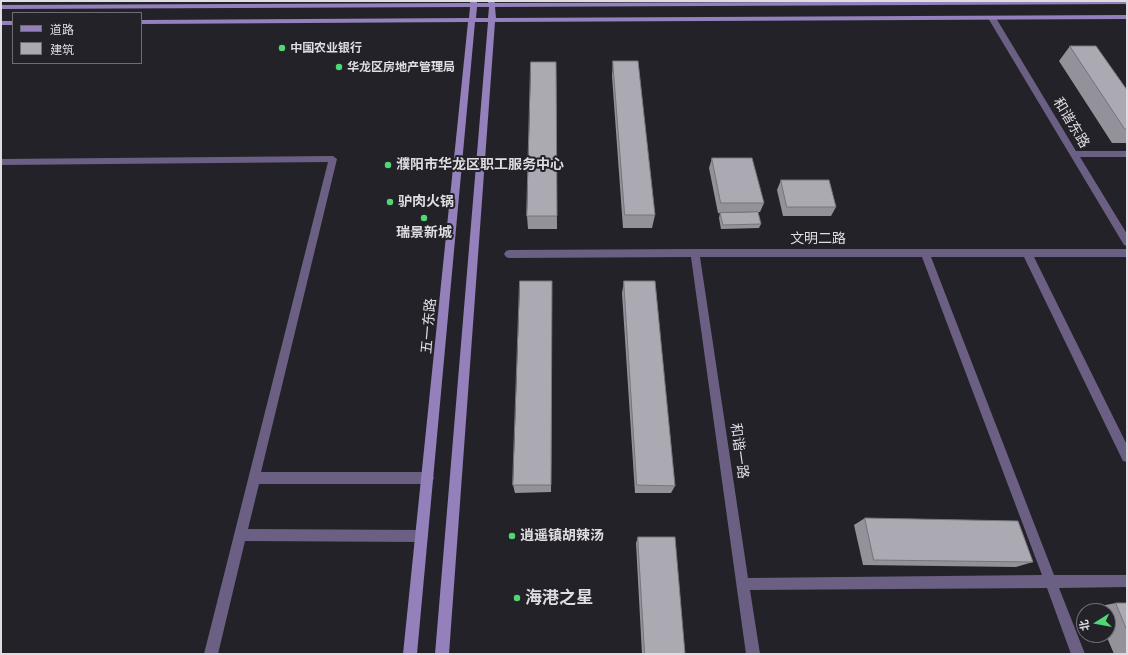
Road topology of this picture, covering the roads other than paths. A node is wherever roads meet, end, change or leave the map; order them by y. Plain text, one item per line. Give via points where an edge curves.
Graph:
1 (1127, 2) edge
2 (474, 3) edge
3 (492, 3) edge
4 (1, 8) edge
5 (1127, 17) edge
6 (992, 18) junction
7 (472, 20) junction
8 (492, 20) junction
9 (142, 22) edge
10 (1, 23) edge
11 (12, 23) edge
12 (1074, 154) junction
13 (1127, 154) edge
14 (1, 162) edge
15 (1127, 242) edge
16 (695, 253) junction
17 (924, 253) junction
18 (1027, 253) junction
19 (1127, 253) edge
20 (509, 254) dead end
21 (1127, 457) edge
22 (254, 478) junction
23 (428, 478) junction
24 (240, 535) junction
25 (422, 536) junction
26 (1127, 581) edge
27 (1050, 582) junction
28 (743, 584) junction
29 (211, 654) edge
30 (410, 654) edge
31 (442, 654) edge
32 (753, 654) edge
33 (1078, 654) edge

1 - 3 main road
2 - 3 main road
2 - 4 main road
2 - 7 main road, 五一东路
3 - 8 main road
5 - 6 main road
6 - 8 main road
6 - 12 street, 和谐东路
7 - 8 main road
7 - 9 main road
7 - 23 main road, 五一东路
8 - 31 main road
10 - 11 main road
12 - 13 street
12 - 15 street, 和谐东路
14 - 22 street via 333,159
16 - 17 street, 文明二路
16 - 20 street, 文明二路
16 - 28 street, 和谐一路
17 - 18 street, 文明二路
17 - 27 street
18 - 19 street, 文明二路
18 - 21 street
22 - 23 street
22 - 24 street
23 - 25 main road, 五一东路
24 - 25 street
24 - 29 street
25 - 30 main road, 五一东路
26 - 27 street
27 - 28 street
27 - 33 street
28 - 32 street, 和谐一路

